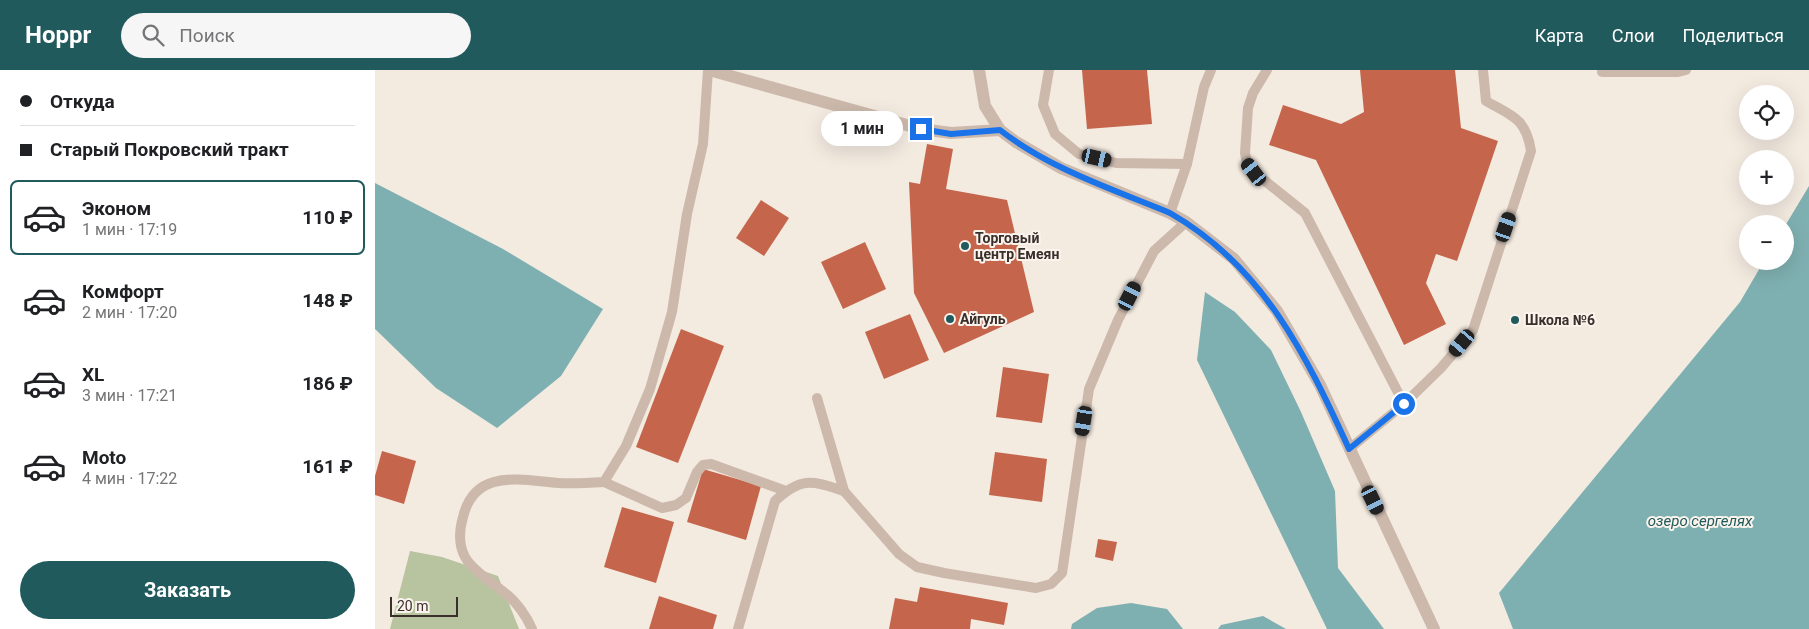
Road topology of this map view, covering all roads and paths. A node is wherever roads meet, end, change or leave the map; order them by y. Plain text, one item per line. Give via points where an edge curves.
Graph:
1 (709, 70) edge
2 (979, 70) edge
3 (1049, 70) edge
4 (1211, 70) edge
5 (1267, 70) edge
6 (1483, 70) edge
7 (1686, 70) edge
8 (1602, 72) dead end
9 (1000, 130) junction
10 (1187, 164) junction
11 (1170, 213) junction
12 (1186, 222) junction
13 (817, 398) dead end
14 (1404, 404) junction
15 (1349, 449) junction
16 (604, 482) junction
17 (786, 491) junction
18 (844, 491) junction
19 (532, 629) edge
20 (738, 629) edge
21 (1434, 629) edge

1 - 9 street via 921,129 951,134
1 - 16 lane via 703,144 687,214 672,312 650,389 626,446
2 - 9 street via 985,106
3 - 10 lane via 1043,105 1055,134 1079,154 1116,163
4 - 10 lane via 1204,87
5 - 14 lane via 1248,108 1247,163 1305,213
6 - 14 lane via 1486,101 1524,126 1531,150 1473,330 1441,368
7 - 8 lane
9 - 11 street via 1061,168
10 - 11 lane
11 - 12 street
12 - 15 street via 1234,260 1277,311 1320,385
12 - 18 lane via 1154,251 1118,320 1089,389 1062,573 1051,584 1036,588 917,566 899,554
13 - 18 lane
14 - 15 lane
15 - 21 street
16 - 17 lane via 662,508 676,505 686,498 697,472 703,465 711,464
16 - 19 lane via 559,483 517,478 491,482 472,495 463,514 459,537 465,558 507,594
17 - 18 lane via 798,484 815,482
17 - 20 lane via 775,501

